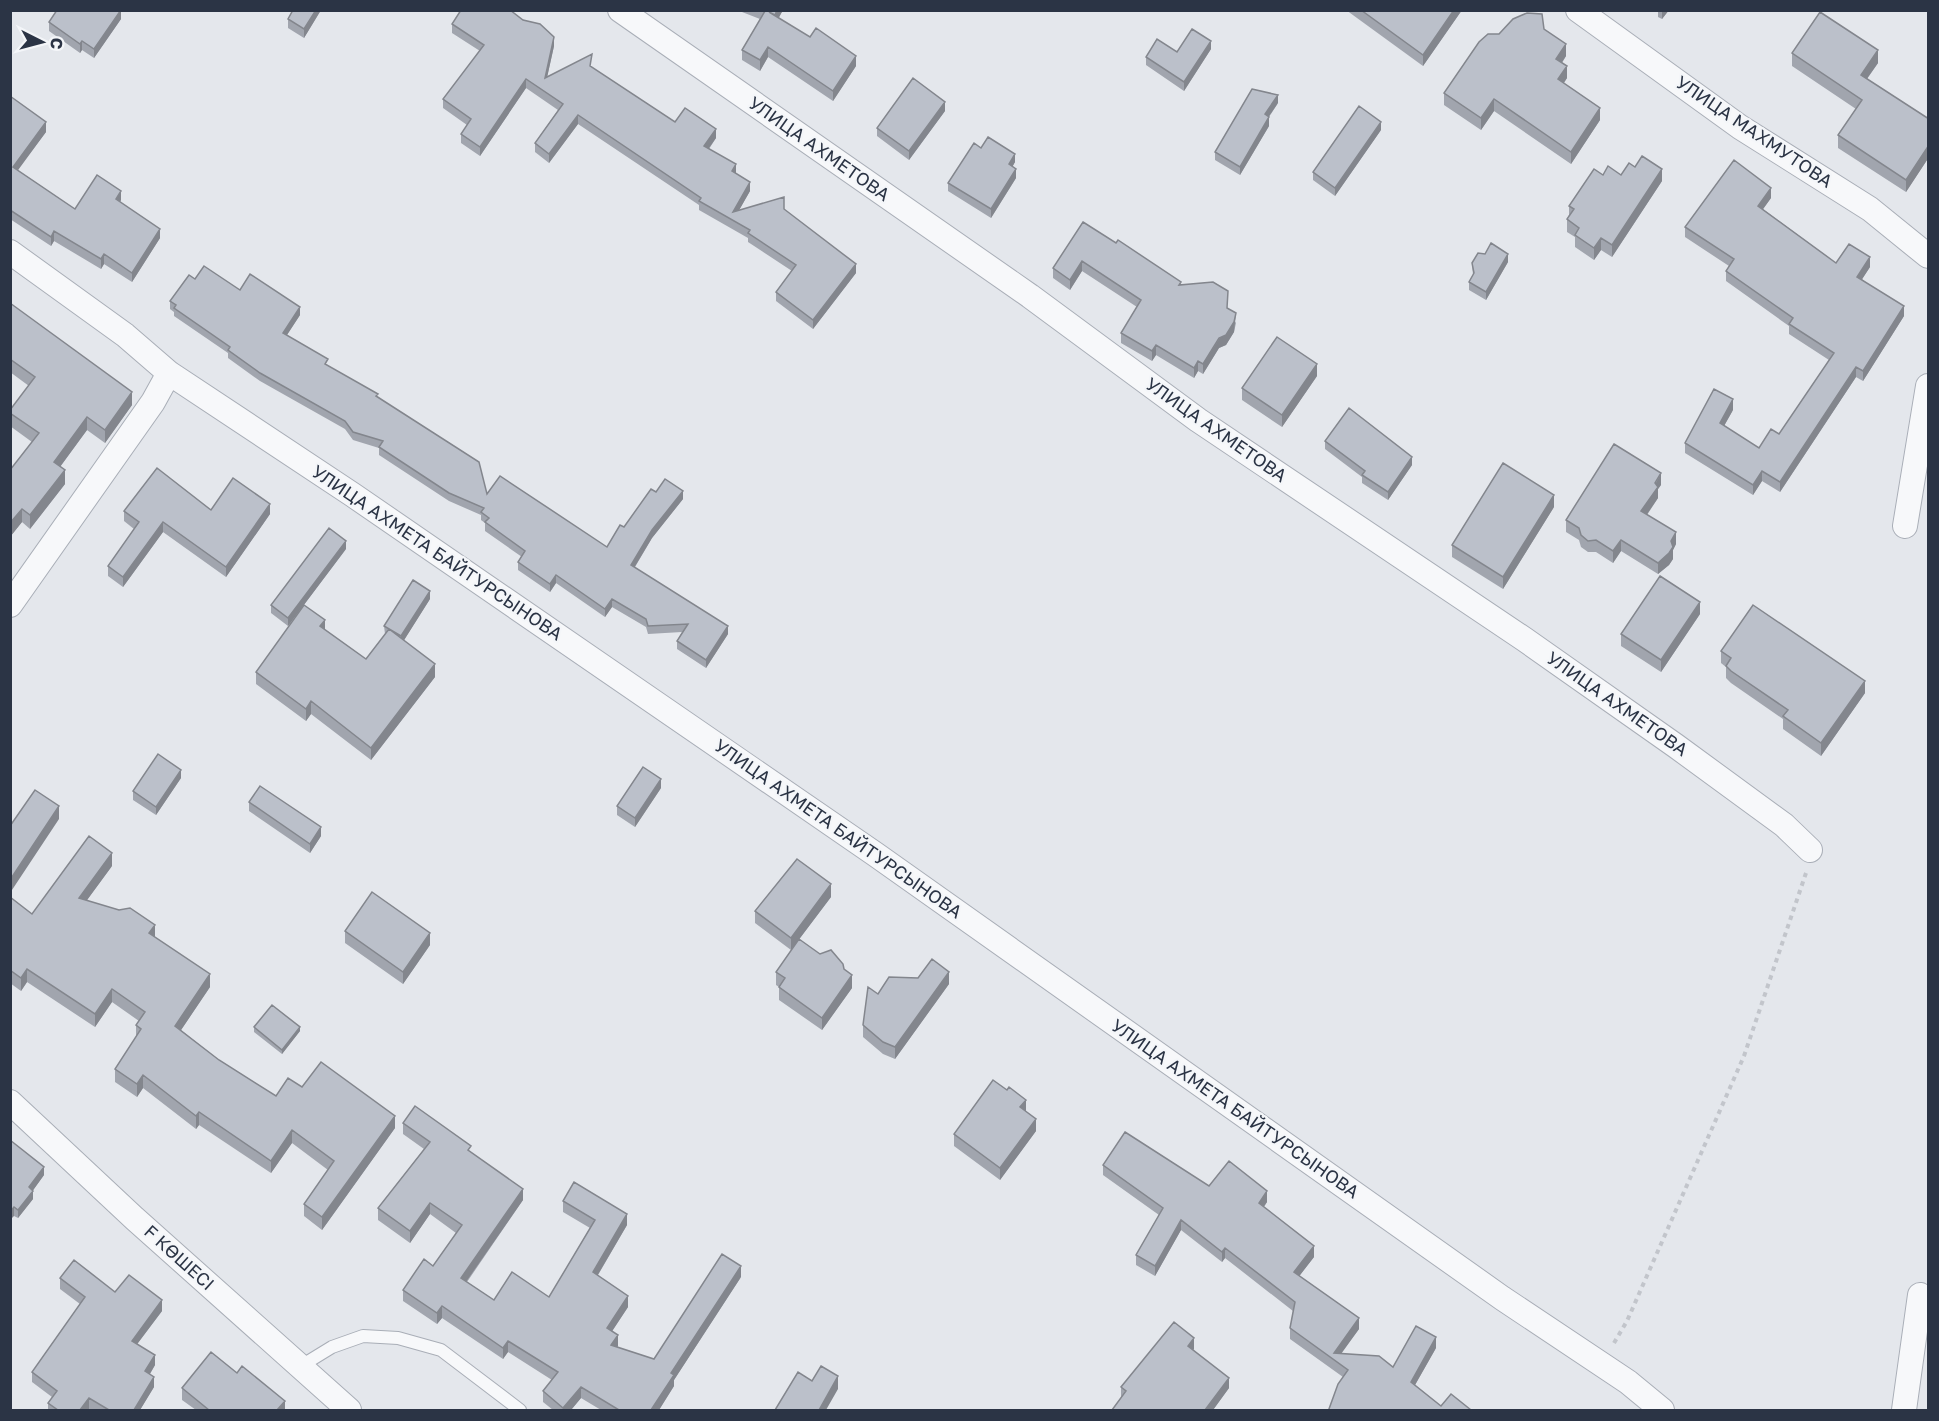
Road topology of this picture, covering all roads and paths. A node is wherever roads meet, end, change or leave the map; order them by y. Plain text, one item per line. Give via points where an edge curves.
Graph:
1 (620, 10) edge
2 (1578, 10) edge
3 (10, 252) edge
4 (1928, 257) edge
5 (170, 373) junction
6 (1929, 387) edge
7 (1905, 526) dead end
8 (10, 605) edge
9 (1810, 850) joint
10 (10, 1102) edge
11 (1920, 1295) dead end
12 (1602, 1365) junction
13 (300, 1366) junction
14 (350, 1410) edge
15 (520, 1410) edge
16 (1662, 1410) edge
17 (1904, 1410) edge

1 - 9 street, УЛИЦА АХМЕТОВА via 1030,296 1198,420 1677,746 1784,825
2 - 4 street, УЛИЦА МАХМУТОВА via 1740,127 1870,209
3 - 5 street, УЛИЦА АХМЕТА БАЙТУРСЫНОВА via 125,335
5 - 8 street
5 - 12 street, УЛИЦА АХМЕТА БАЙТУРСЫНОВА via 874,854
6 - 7 street
9 - 12 path via 1808,869 1744,1056 1627,1320
10 - 13 street, F КӨШЕСІ
11 - 17 street
12 - 16 street, УЛИЦА АХМЕТА БАЙТУРСЫНОВА
13 - 14 street, F КӨШЕСІ
13 - 15 lane via 332,1347 363,1336 398,1338 441,1350

